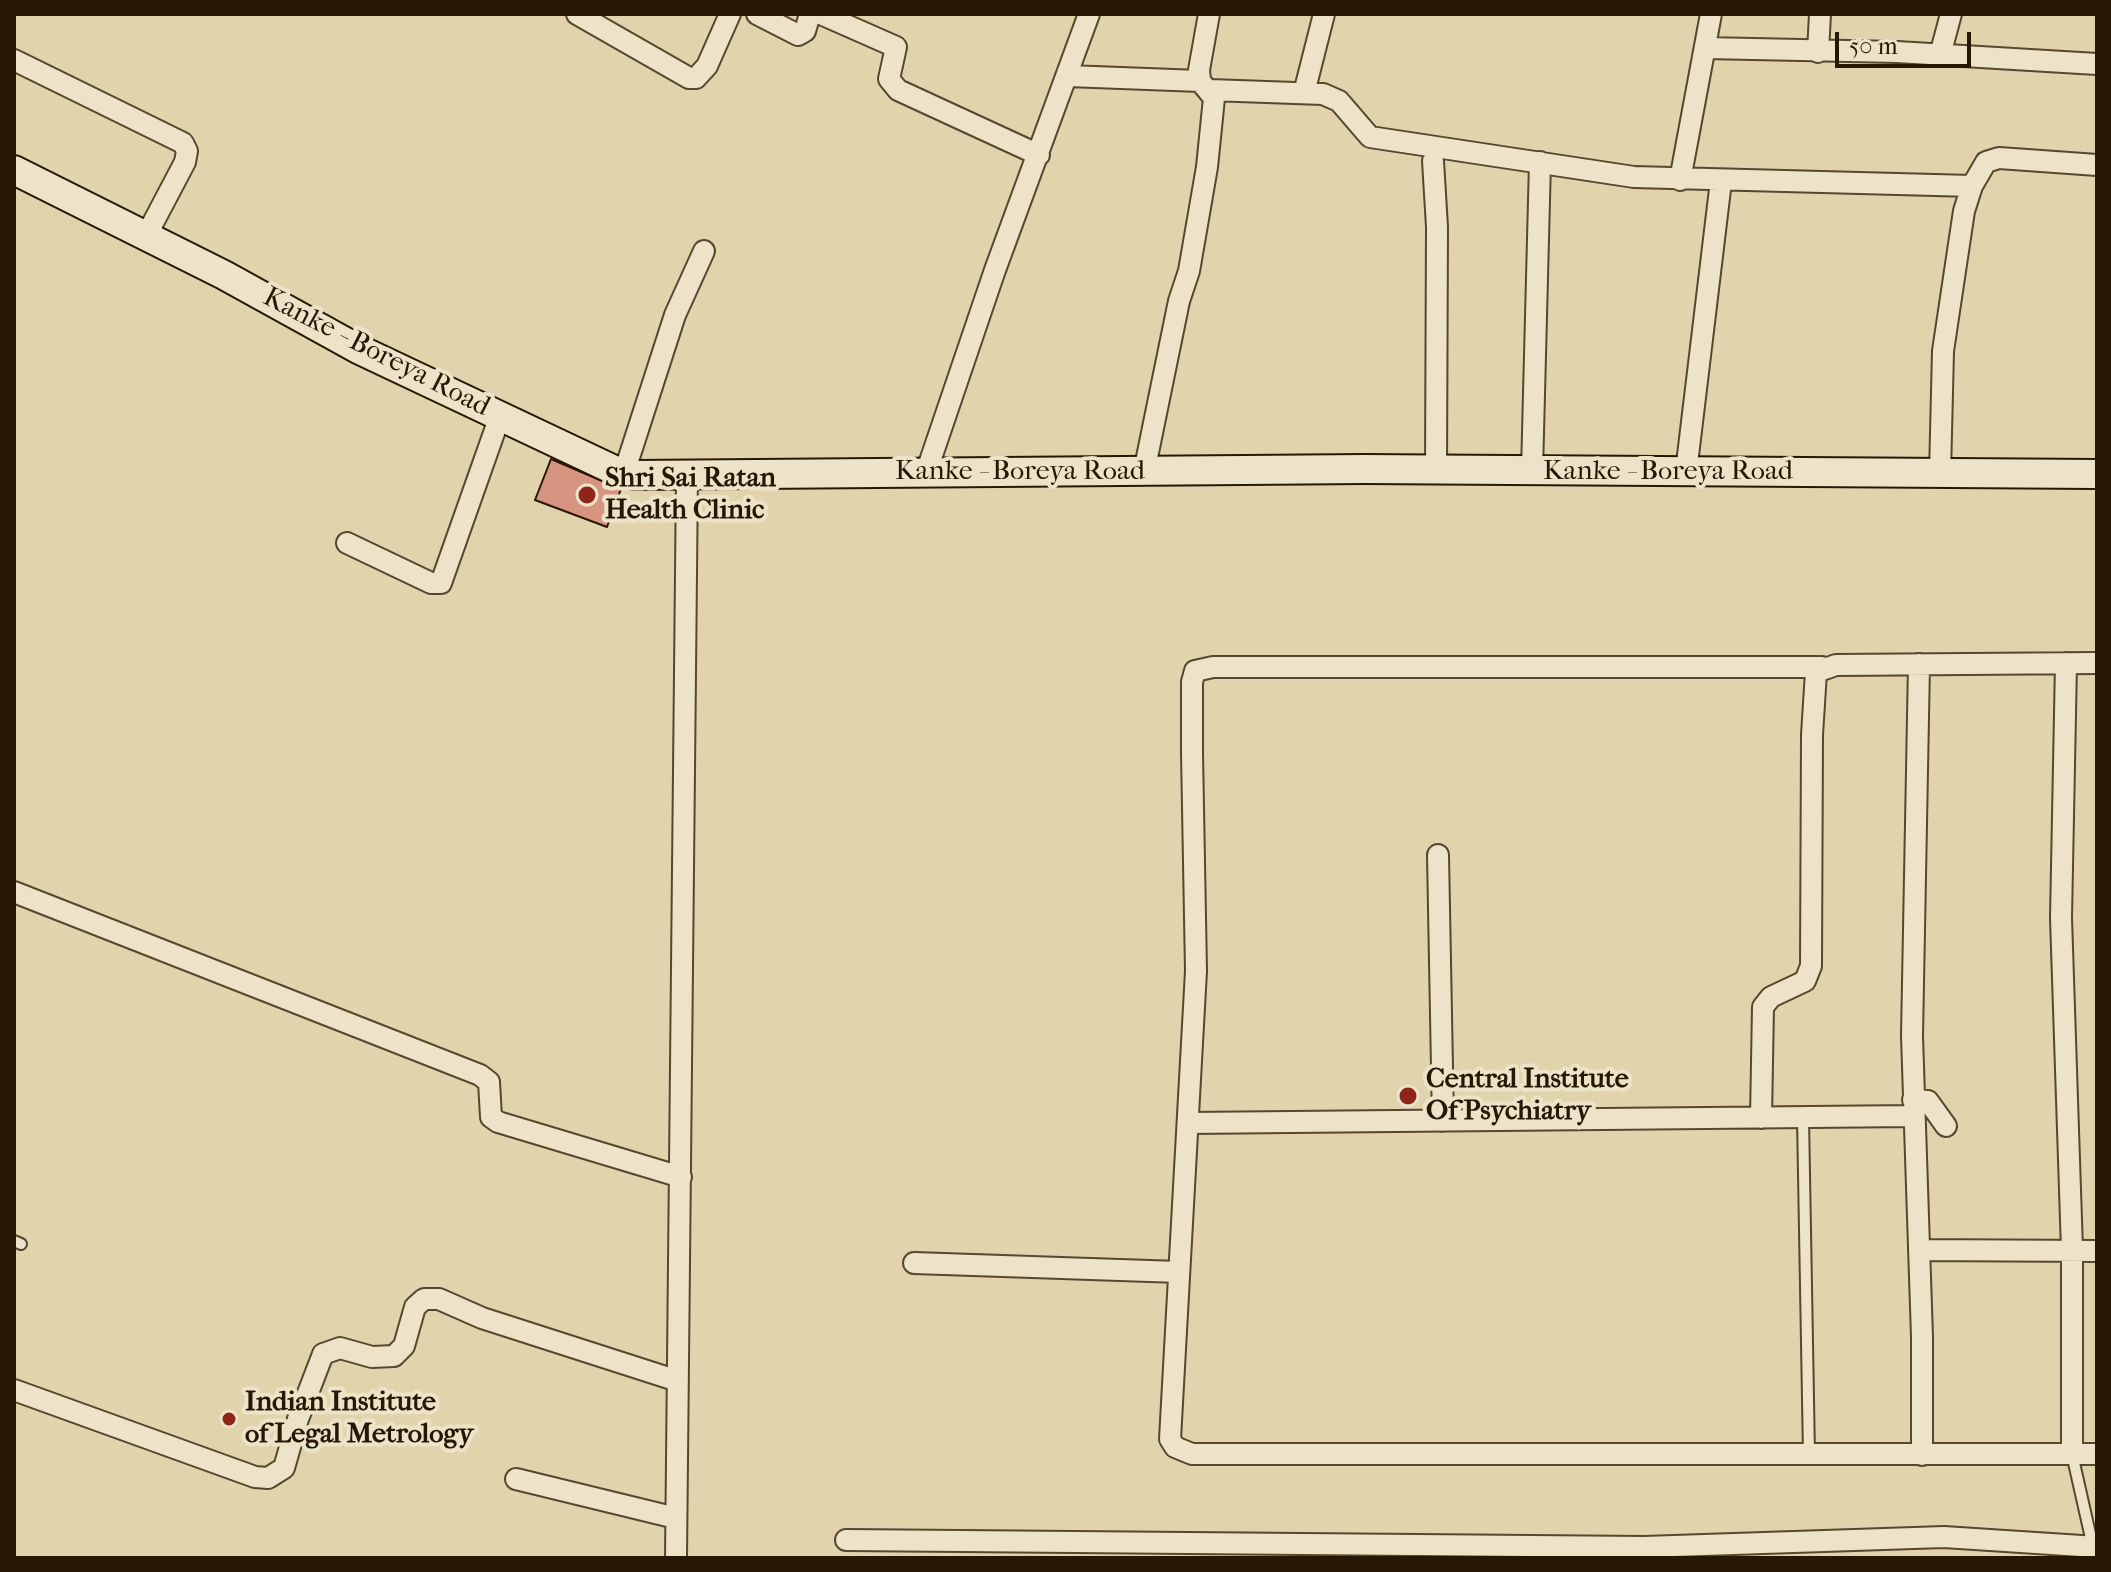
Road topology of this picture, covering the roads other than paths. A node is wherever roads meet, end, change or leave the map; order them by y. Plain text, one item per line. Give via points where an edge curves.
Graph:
1 (577, 14) edge
2 (730, 14) edge
3 (757, 14) edge
4 (810, 14) edge
5 (821, 14) edge
6 (1089, 14) edge
7 (1209, 14) edge
8 (1324, 14) edge
9 (1711, 14) edge
10 (1820, 14) edge
11 (1951, 14) edge
12 (1705, 48) junction
13 (1818, 52) junction
14 (1940, 55) junction
15 (14, 60) edge
16 (2097, 64) edge
17 (1068, 76) junction
18 (1205, 86) junction
19 (1304, 93) junction
20 (1039, 155) junction
21 (1433, 161) dead end
22 (1540, 162) junction
23 (2097, 165) edge
24 (14, 170) edge
25 (1680, 180) junction
26 (1721, 181) junction
27 (1972, 186) junction
28 (145, 238) junction
29 (704, 251) dead end
30 (500, 416) junction
31 (1436, 470) junction
32 (1532, 471) junction
33 (1144, 472) junction
34 (1686, 472) junction
35 (624, 473) junction
36 (926, 473) junction
37 (1940, 474) junction
38 (2097, 474) edge
39 (687, 475) junction
40 (347, 543) dead end
41 (2066, 663) junction
42 (2097, 663) edge
43 (1919, 664) junction
44 (1822, 667) junction
45 (1438, 855) dead end
46 (14, 892) edge
47 (1913, 1108) junction
48 (1761, 1118) junction
49 (1803, 1118) junction
50 (1443, 1121) junction
51 (1188, 1123) junction
52 (1946, 1126) dead end
53 (681, 1177) junction
54 (1919, 1250) junction
55 (2072, 1250) junction
56 (2097, 1251) edge
57 (914, 1263) dead end
58 (1179, 1272) junction
59 (678, 1381) junction
60 (14, 1390) edge
61 (2072, 1454) junction
62 (2097, 1454) edge
63 (1809, 1455) junction
64 (1922, 1455) junction
65 (516, 1479) dead end
66 (676, 1518) junction
67 (846, 1540) dead end
68 (1944, 1548) edge
69 (1208, 1551) edge
70 (1312, 1551) edge
71 (2095, 1551) edge
72 (676, 1558) edge

1 - 2 street via 689,78 702,73
3 - 4 street via 798,35 805,31
5 - 20 street via 896,47 889,79 898,90
6 - 17 street
7 - 18 street
8 - 19 street
9 - 12 street
10 - 13 street
11 - 14 street
12 - 13 street
12 - 25 street
13 - 14 street
14 - 16 street
15 - 28 street via 183,143 185,162
17 - 18 street
17 - 20 street
18 - 19 street
18 - 33 street via 1214,104 1195,235
19 - 22 street via 1339,101 1370,137
20 - 36 street
21 - 31 street
22 - 25 street
22 - 32 street
23 - 27 street via 1999,158 1986,162
24 - 28 street, Kanke - Boreya Road
25 - 26 street
26 - 27 street
26 - 34 street
27 - 37 street via 1943,351
28 - 30 street, Kanke - Boreya Road
29 - 35 street via 675,315
30 - 35 street, Kanke - Boreya Road
30 - 40 street via 441,583
31 - 32 street, Kanke - Boreya Road
31 - 33 street, Kanke - Boreya Road
32 - 34 street, Kanke - Boreya Road
33 - 36 street, Kanke - Boreya Road
34 - 37 street, Kanke - Boreya Road
35 - 39 street, Kanke - Boreya Road
36 - 39 street, Kanke - Boreya Road
37 - 38 street, Kanke - Boreya Road
39 - 53 street
41 - 42 street
41 - 43 street
41 - 55 street via 2061,918
43 - 44 street
43 - 47 street
44 - 48 street via 1813,680 1811,966 1805,981 1771,997 1763,1007
44 - 51 street via 1195,671 1196,971
45 - 50 street
46 - 53 street via 480,1075 489,1082 490,1113 498,1122
47 - 49 street
47 - 52 street via 1928,1101
47 - 54 street
48 - 49 street
48 - 50 street
49 - 63 lane
50 - 51 street
51 - 58 street
53 - 59 street
54 - 55 street
54 - 64 street
55 - 56 street
55 - 61 street
57 - 58 street
58 - 63 street via 1169,1428 1170,1439 1182,1452
59 - 60 street via 482,1318 439,1299 424,1299 415,1307 404,1346 394,1356 372,1357 340,1348 323,1354 284,1468 268,1478
59 - 66 street
61 - 62 street
61 - 64 street
61 - 71 lane
63 - 64 street
65 - 66 street
66 - 72 street
67 - 69 street
68 - 70 street
68 - 71 street
69 - 70 street

